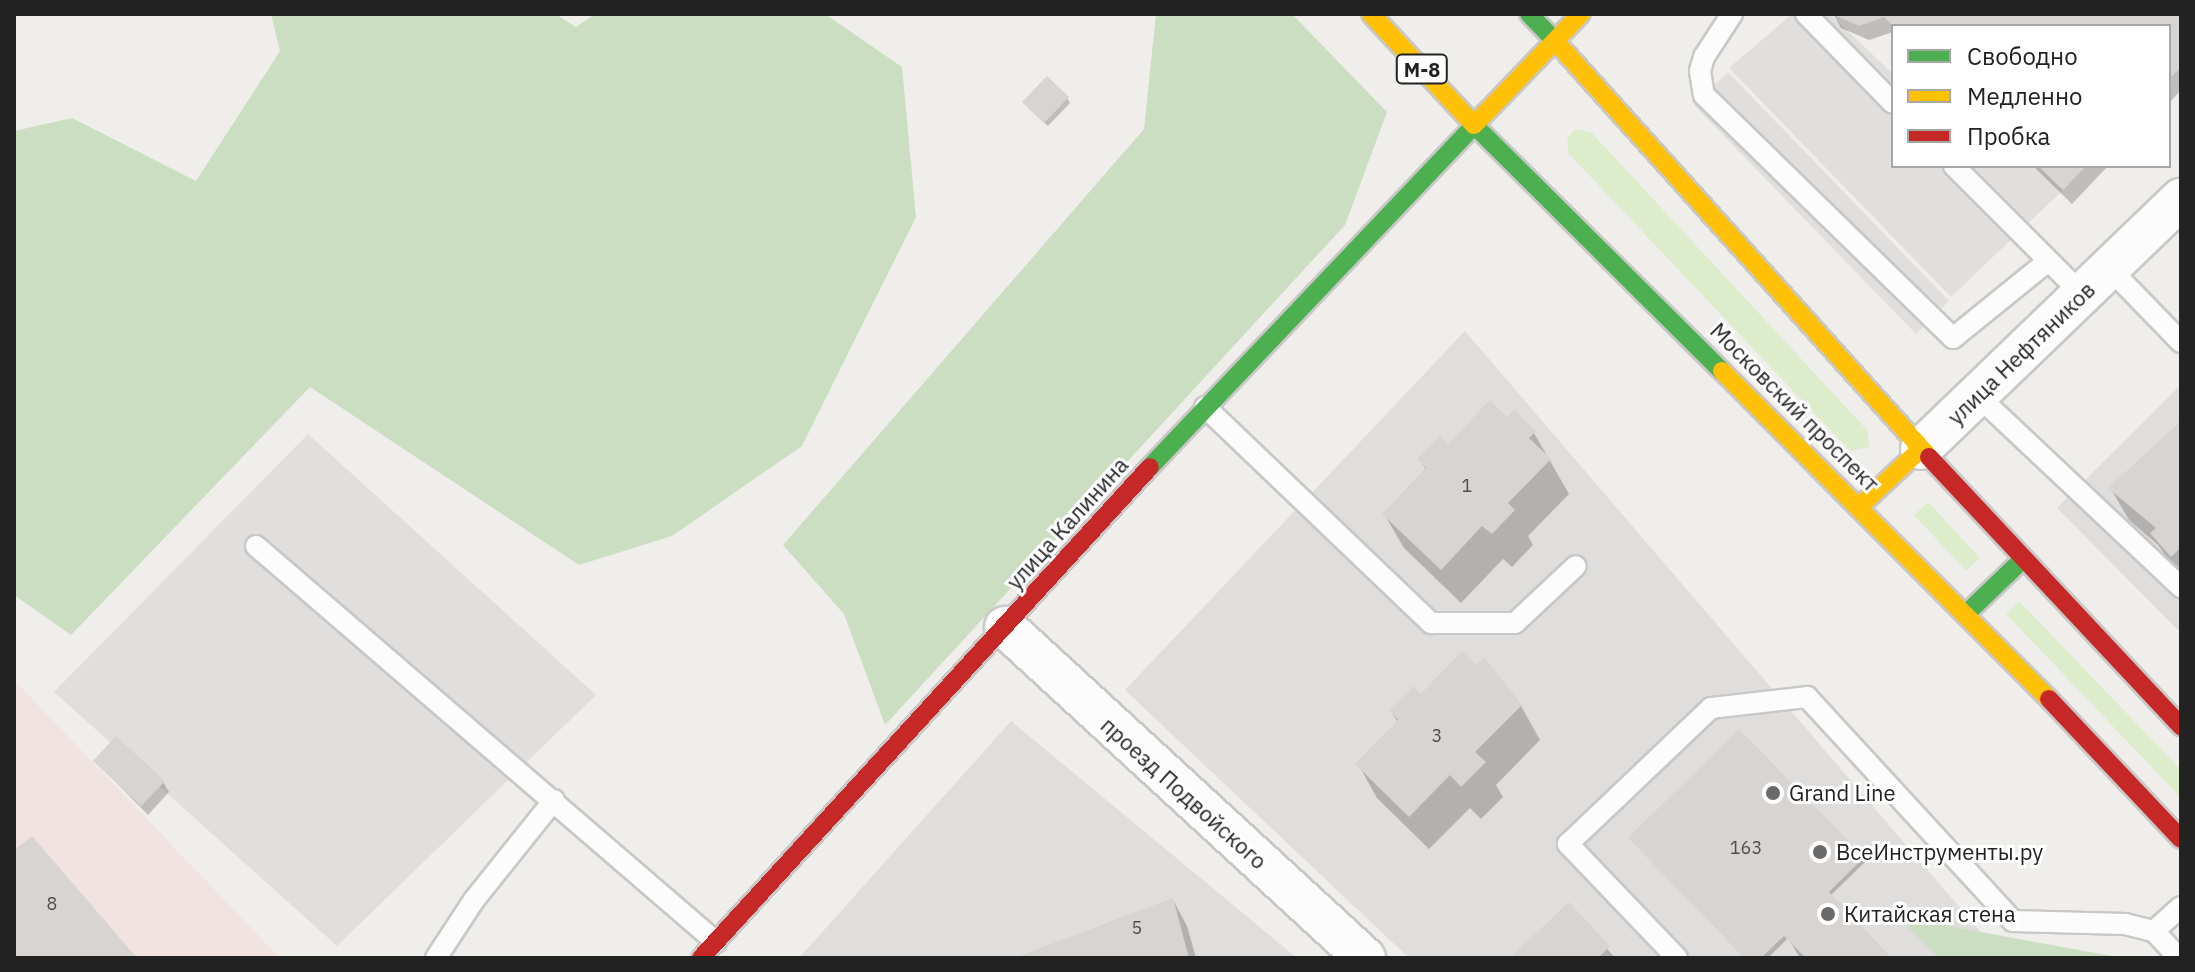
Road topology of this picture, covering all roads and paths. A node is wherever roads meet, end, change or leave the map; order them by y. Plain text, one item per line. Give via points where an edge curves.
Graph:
1 (1371, 14) edge
2 (1529, 14) edge
3 (1581, 14) edge
4 (1732, 14) edge
5 (1806, 14) edge
6 (1555, 41) junction
7 (1891, 101) edge
8 (1474, 125) junction
9 (1956, 168) edge
10 (2181, 199) edge
11 (2048, 261) junction
12 (2095, 280) junction
13 (2181, 342) edge
14 (1978, 396) junction
15 (1205, 407) junction
16 (1921, 449) junction
17 (1860, 506) junction
18 (256, 546) dead end
19 (2022, 560) junction
20 (1576, 566) dead end
21 (2177, 576) edge
22 (1967, 613) junction
23 (1005, 627) junction
24 (2181, 726) edge
25 (554, 800) junction
26 (2181, 839) edge
27 (2181, 907) edge
28 (2154, 931) junction
29 (716, 942) junction
30 (436, 958) edge
31 (701, 958) edge
32 (1365, 958) edge
33 (1677, 958) edge
34 (2179, 958) edge

1 - 8 main road, Московский проспект / М-8
2 - 6 main road
3 - 6 main road, улица Калинина
4 - 11 lane via 1704,57 1704,95 1953,338
5 - 7 lane
6 - 8 main road, улица Калинина
6 - 16 main road
8 - 15 main road, улица Калинина
8 - 17 main road, Московский проспект
9 - 11 lane
10 - 12 street, улица Нефтяников
11 - 12 lane
12 - 13 lane
12 - 14 street, улица Нефтяников
14 - 16 street, улица Нефтяников
14 - 21 lane
15 - 20 lane via 1431,623 1515,623
15 - 23 main road, улица Калинина
16 - 17 main road, улица Нефтяников
16 - 19 main road
17 - 22 main road, Московский проспект
18 - 25 lane
19 - 22 main road
19 - 24 main road
22 - 26 main road, Московский проспект
23 - 29 main road, улица Калинина
23 - 32 street, проезд Подвойского
25 - 29 lane
25 - 30 lane via 474,900
27 - 28 lane
28 - 33 lane via 2125,924 2013,921 1807,697 1711,708 1568,844
28 - 34 lane
29 - 31 main road, улица Калинина

